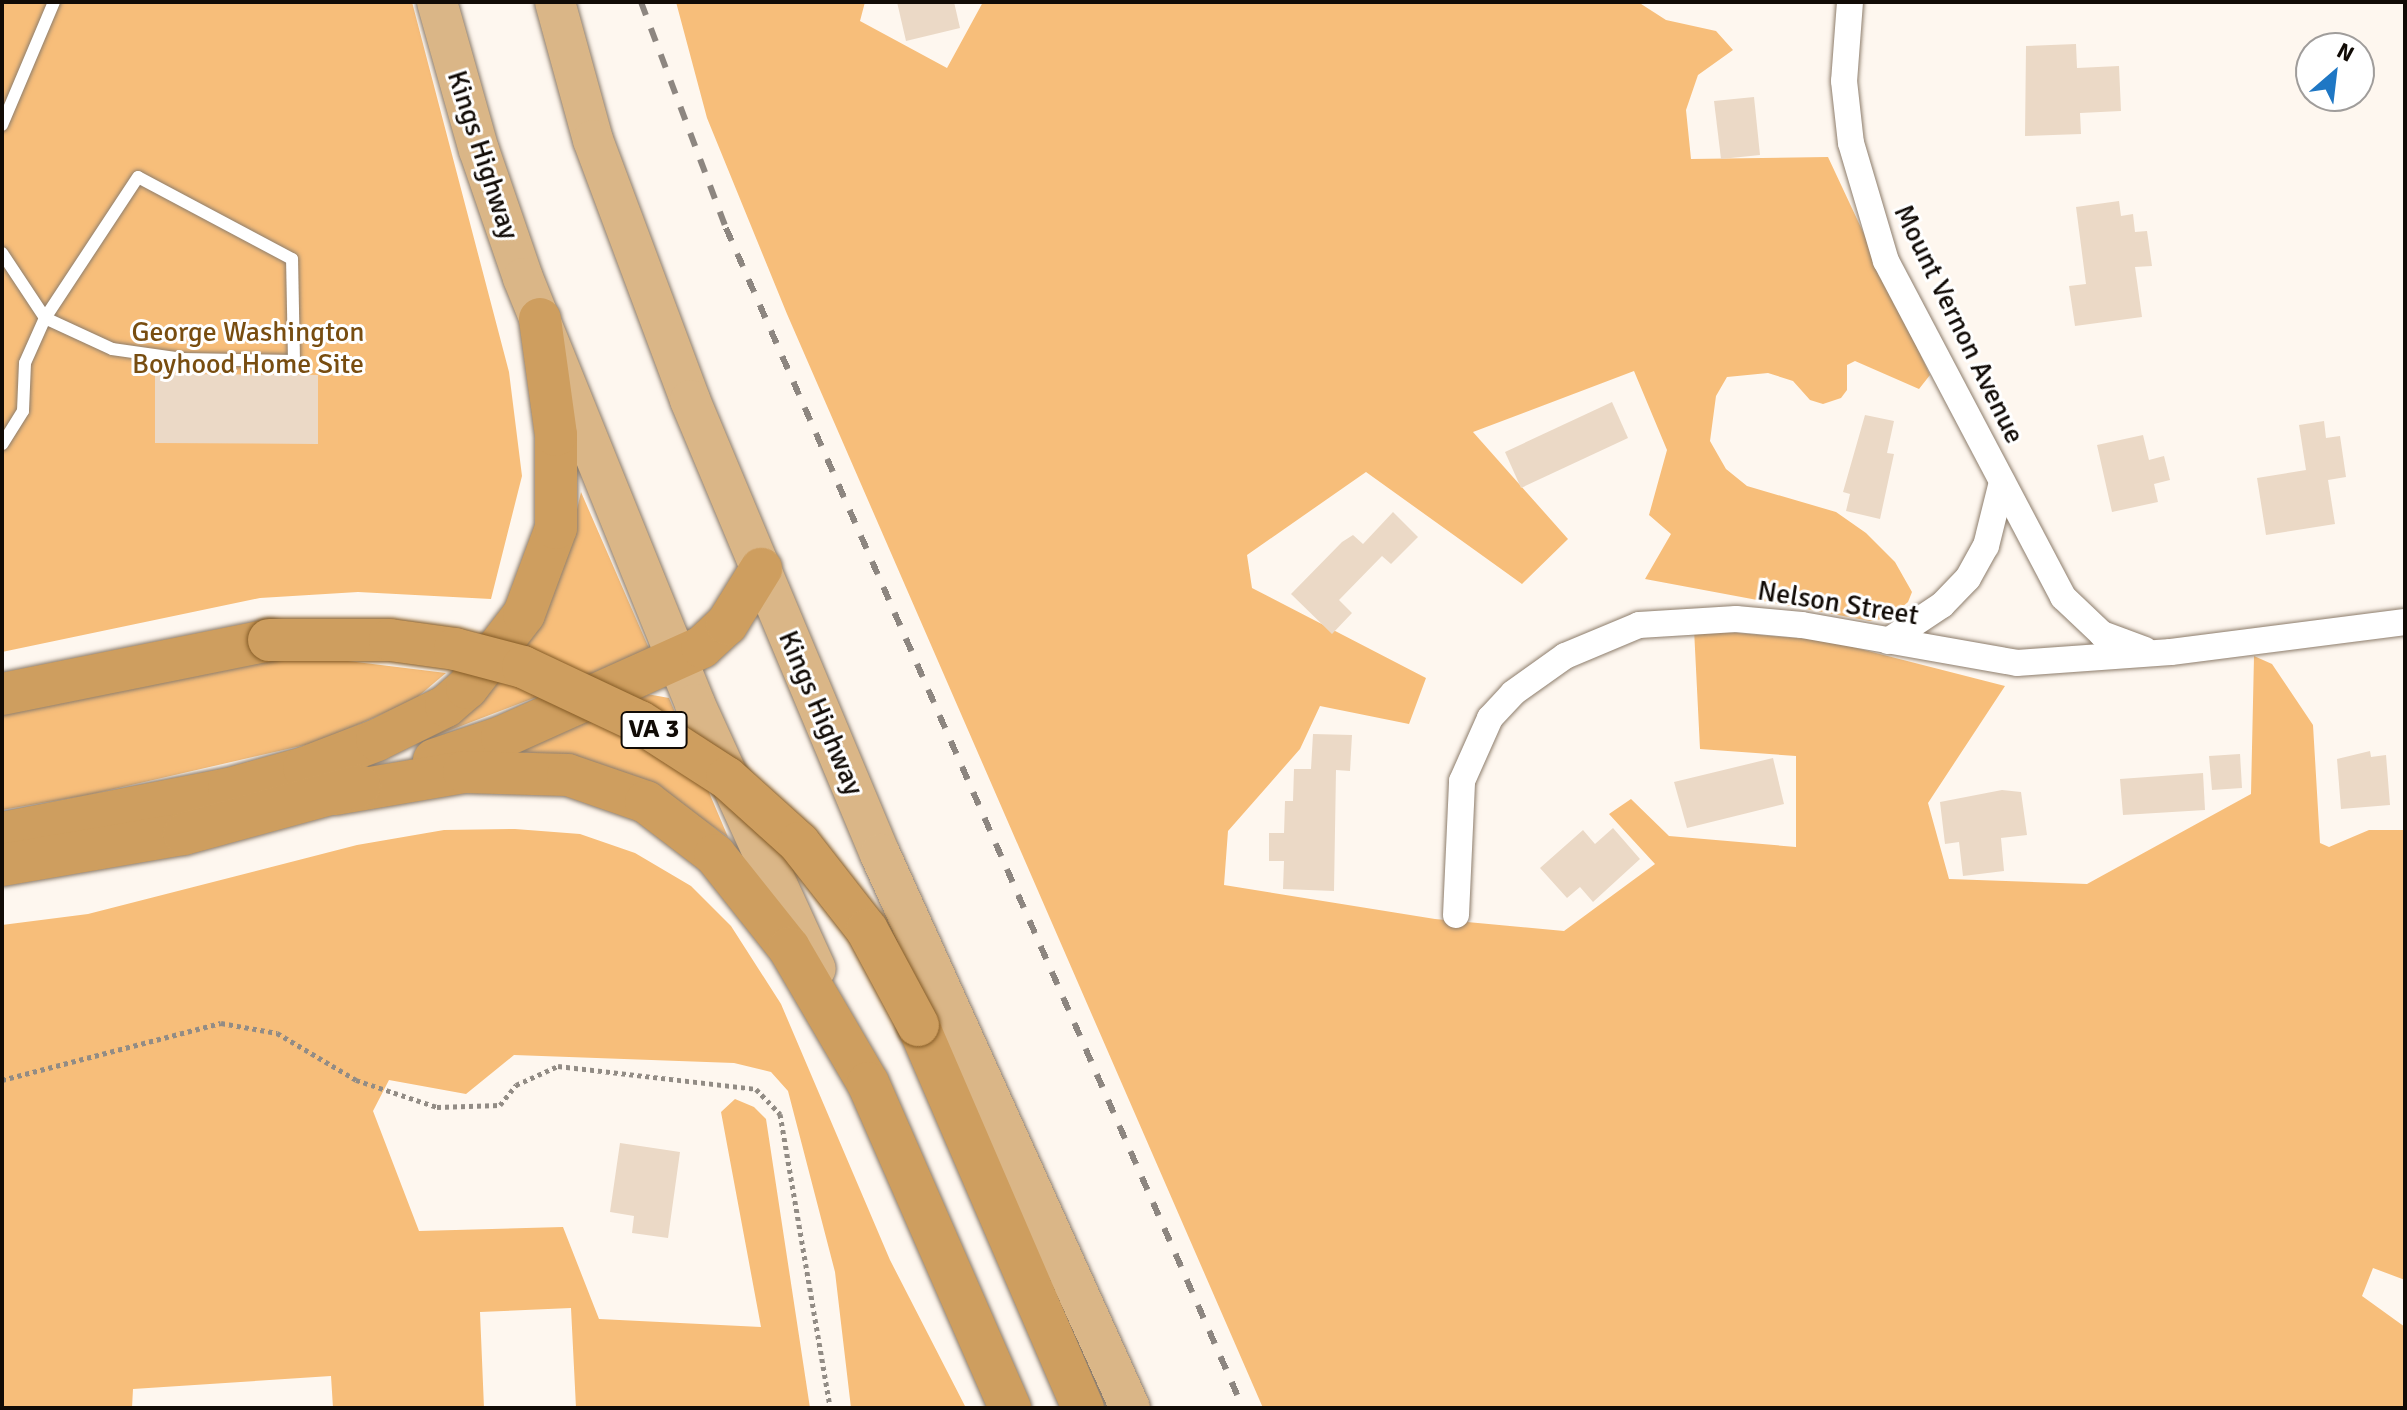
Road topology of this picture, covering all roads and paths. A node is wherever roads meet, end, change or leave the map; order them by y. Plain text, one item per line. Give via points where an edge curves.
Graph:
1 (54, 2) edge
2 (437, 2) edge
3 (555, 2) edge
4 (1850, 2) edge
5 (2, 125) edge
6 (2, 253) edge
7 (45, 318) junction
8 (540, 319) junction
9 (2, 444) edge
10 (2002, 482) junction
11 (761, 569) junction
12 (2405, 622) edge
13 (1888, 641) junction
14 (2146, 650) junction
15 (677, 661) junction
16 (2, 694) edge
17 (335, 794) junction
18 (2, 833) edge
19 (2, 865) edge
20 (1456, 915) dead end
21 (2, 1080) edge
22 (868, 1083) junction
23 (830, 1408) edge
24 (1010, 1408) edge
25 (1083, 1408) edge
26 (1130, 1408) edge

1 - 5 lane
2 - 8 main road, Kings Highway via 479,150
3 - 11 main road, Kings Highway via 627,239
4 - 10 street, Mount Vernon Avenue via 1844,81 1865,203 1886,261
6 - 7 lane
7 - 7 lane via 138,177 292,259 294,361 133,354
7 - 9 lane via 25,363 23,411
8 - 15 main road, Kings Highway
8 - 18 highway via 556,435 556,528 524,614 467,688 446,706 304,768 229,789
10 - 13 street, Mount Vernon Avenue via 1996,518 1968,578 1942,605
10 - 14 street, Mount Vernon Avenue via 2063,597 2102,634
11 - 15 highway via 727,624
11 - 26 main road, Kings Highway via 880,854
12 - 14 street, Nelson Street via 2171,652
13 - 14 street, Nelson Street via 2017,663
13 - 20 street, Nelson Street via 1802,625 1670,620 1605,636 1565,656 1513,693 1473,748 1459,801
15 - 17 highway via 502,737
15 - 22 main road, Kings Highway
16 - 25 highway, VA 3, bridge via 269,640 390,640 455,649 523,667 640,722 727,778 799,843 867,930 918,1025
17 - 19 highway, VA 3 via 184,834
17 - 22 highway, VA 3 via 464,772 526,772 568,775 646,802 715,855 748,893 789,948
21 - 23 path via 221,1023 277,1033 356,1080 437,1107 500,1105 516,1085 558,1066 756,1089 772,1101 783,1129
22 - 24 highway, Kings Highway / VA 3

